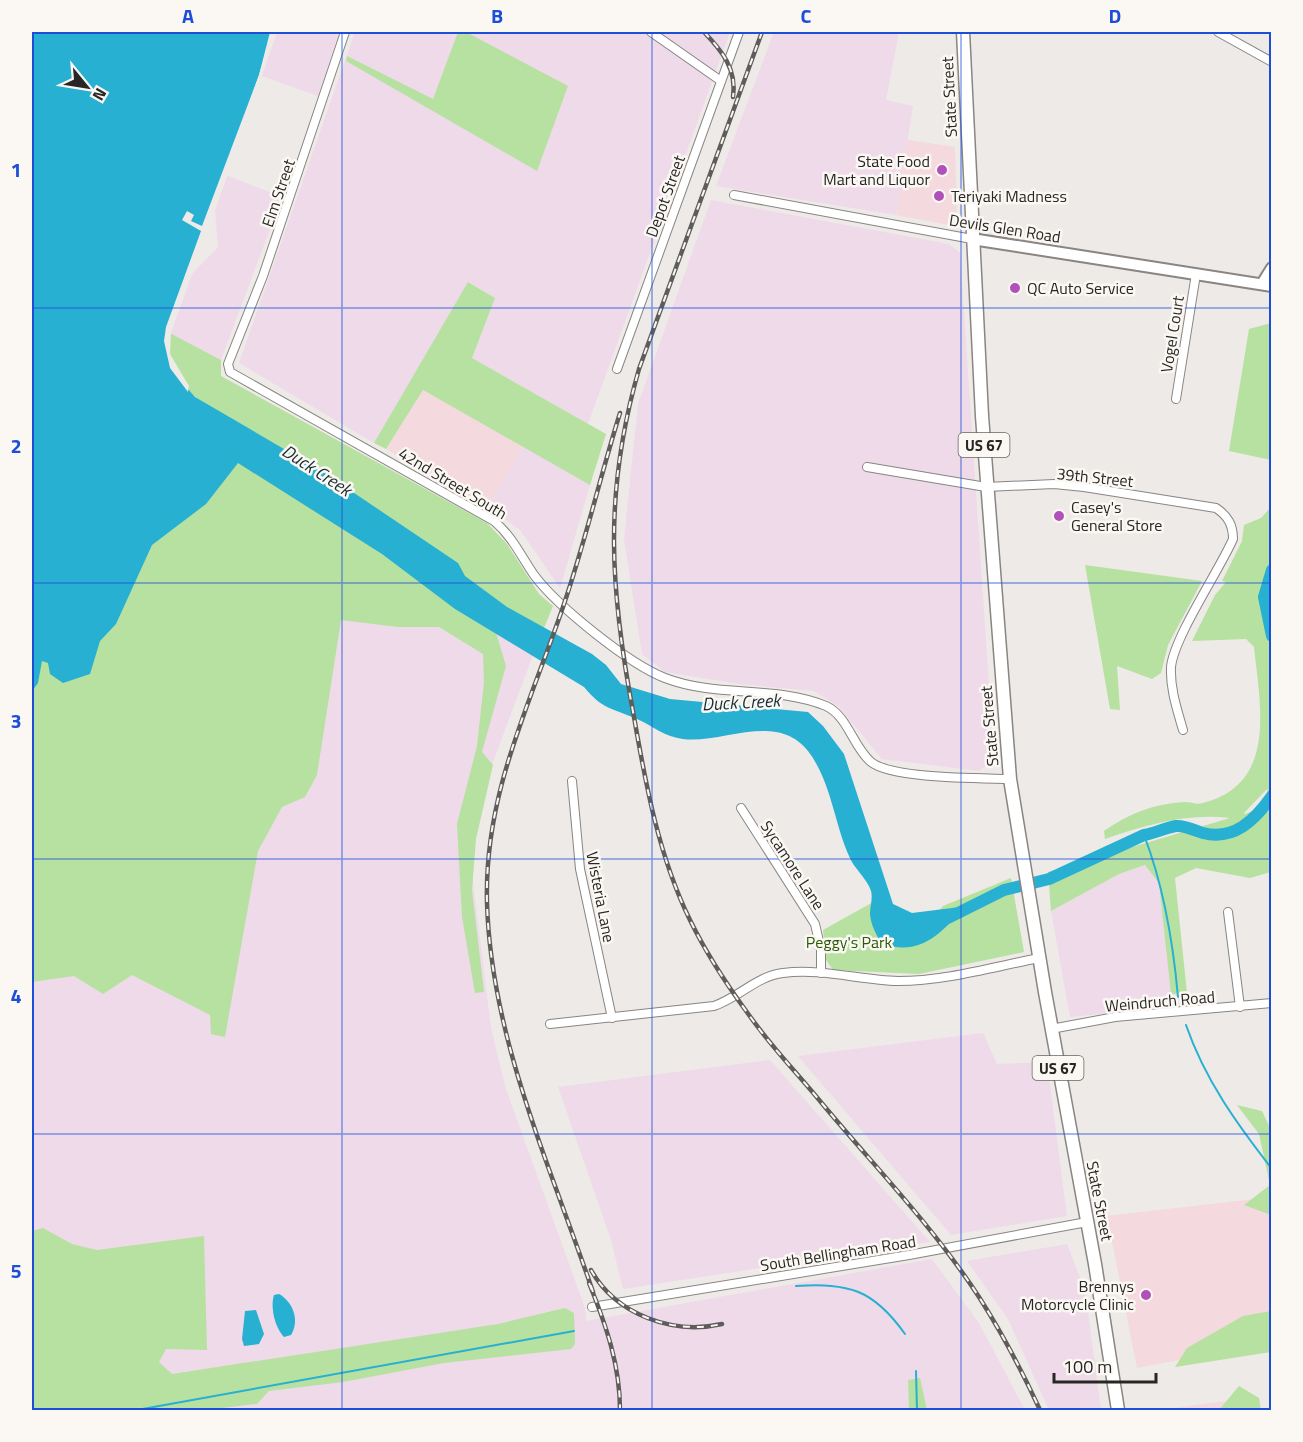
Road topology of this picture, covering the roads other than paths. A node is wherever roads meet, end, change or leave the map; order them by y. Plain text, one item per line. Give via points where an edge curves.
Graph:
1 (345, 32) edge
2 (651, 32) edge
3 (739, 32) edge
4 (963, 32) edge
5 (1218, 32) edge
6 (1272, 63) edge
7 (721, 81) junction
8 (734, 195) dead end
9 (972, 239) junction
10 (1272, 268) edge
11 (1196, 274) junction
12 (1267, 285) edge
13 (230, 360) joint
14 (617, 369) dead end
15 (1176, 399) dead end
16 (867, 466) dead end
17 (986, 488) junction
18 (1183, 730) dead end
19 (1010, 779) junction
20 (572, 781) dead end
21 (741, 808) dead end
22 (1228, 912) dead end
23 (1039, 958) junction
24 (821, 974) junction
25 (1272, 1003) edge
26 (1240, 1007) junction
27 (612, 1018) junction
28 (550, 1024) dead end
29 (1051, 1029) junction
30 (1087, 1222) junction
31 (592, 1307) dead end
32 (1118, 1410) edge

1 - 13 street, Elm Street via 263,276
2 - 7 street
3 - 7 street, Depot Street
4 - 9 main road, State Street / US 67
5 - 6 street
7 - 14 street, Depot Street
8 - 9 street, Devils Glen Road
9 - 11 main road, Devils Glen Road
9 - 17 main road, State Street / US 67
10 - 12 main road
11 - 12 main road, Devils Glen Road
11 - 15 street, Vogel Court
13 - 19 street, 42nd Street South via 230,372 494,521 506,531 535,576 564,606 646,670 705,689 811,700 830,708 871,762 887,770
16 - 17 street, 39th Street
17 - 18 street, 39th Street via 1054,484 1084,487 1216,508 1225,513 1233,539 1171,665 1171,688
17 - 19 main road, State Street / US 67
19 - 23 main road, State Street / US 67
20 - 27 street, Wisteria Lane via 580,868
21 - 24 street, Sycamore Lane via 815,924
22 - 26 street
23 - 24 street via 923,980
23 - 29 main road, State Street / US 67
24 - 27 street via 770,976 714,1006
25 - 26 street, Weindruch Road
26 - 29 street, Weindruch Road via 1115,1017
27 - 28 street
29 - 30 main road, State Street / US 67
30 - 31 street, South Bellingham Road
30 - 32 main road, State Street / US 67

